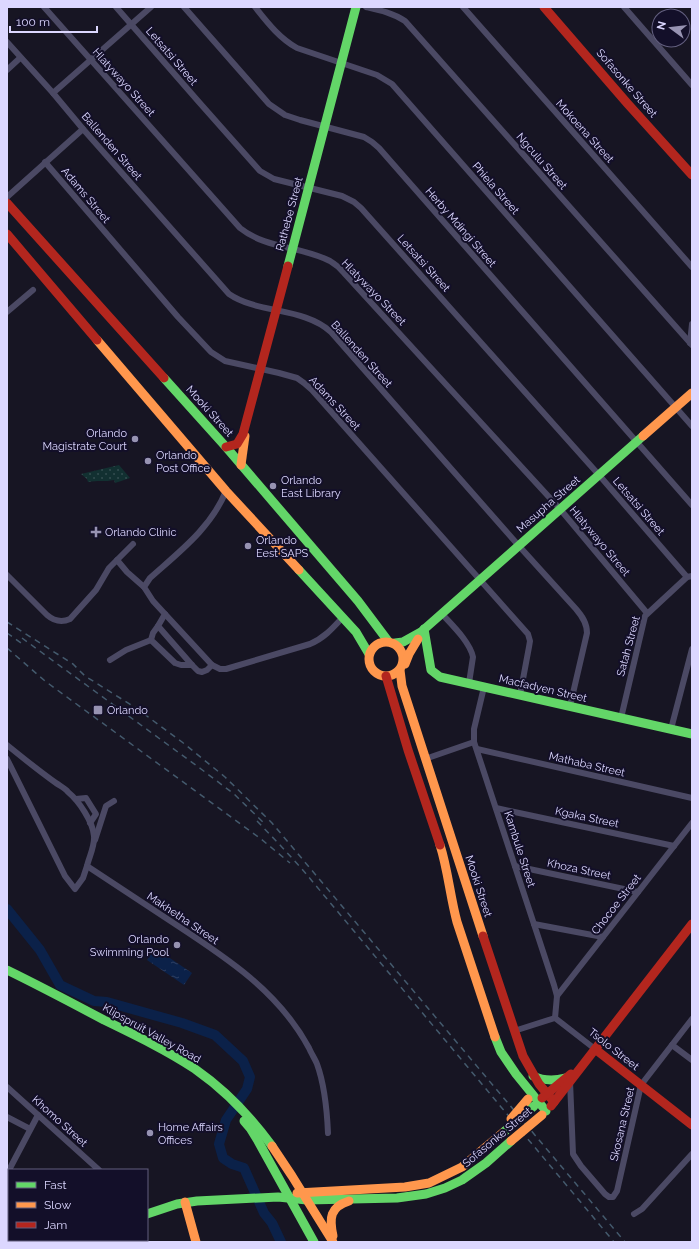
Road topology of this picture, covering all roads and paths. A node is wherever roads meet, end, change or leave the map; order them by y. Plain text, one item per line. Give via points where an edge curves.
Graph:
1 (44, 7) edge
2 (116, 7) edge
3 (150, 7) edge
4 (184, 7) edge
5 (255, 7) edge
6 (356, 7) edge
7 (366, 7) edge
8 (463, 7) edge
9 (544, 7) edge
10 (624, 7) edge
11 (131, 24) junction
12 (7, 42) edge
13 (20, 58) junction
14 (90, 60) junction
15 (341, 64) junction
16 (7, 70) edge
17 (692, 85) edge
18 (53, 93) junction
19 (324, 127) junction
20 (83, 129) junction
21 (45, 162) junction
22 (692, 175) edge
23 (308, 188) junction
24 (7, 197) edge
25 (7, 203) edge
26 (7, 234) edge
27 (292, 250) junction
28 (692, 267) edge
29 (33, 290) dead end
30 (276, 309) junction
31 (7, 312) edge
32 (692, 324) edge
33 (691, 344) edge
34 (260, 369) junction
35 (692, 393) edge
36 (676, 407) junction
37 (245, 426) junction
38 (692, 426) edge
39 (636, 442) junction
40 (226, 447) junction
41 (241, 465) junction
42 (599, 475) junction
43 (226, 491) junction
44 (232, 498) junction
45 (221, 502) junction
46 (692, 506) edge
47 (560, 509) junction
48 (133, 544) dead end
49 (519, 546) junction
50 (117, 560) junction
51 (7, 575) edge
52 (690, 576) edge
53 (480, 580) junction
54 (144, 587) junction
55 (647, 613) junction
56 (165, 614) junction
57 (442, 614) junction
58 (343, 618) junction
59 (158, 626) junction
60 (421, 633) junction
61 (151, 640) junction
62 (391, 642) junction
63 (692, 649) edge
64 (369, 654) junction
65 (402, 654) junction
66 (110, 660) dead end
67 (192, 665) junction
68 (212, 665) junction
69 (400, 674) junction
70 (383, 676) junction
71 (469, 683) junction
72 (484, 687) junction
73 (520, 695) junction
74 (570, 706) junction
75 (621, 718) junction
76 (671, 729) junction
77 (692, 734) edge
78 (474, 742) junction
79 (8, 748) edge
80 (477, 749) junction
81 (7, 759) edge
82 (425, 759) junction
83 (692, 798) edge
84 (76, 799) junction
85 (114, 802) dead end
86 (496, 808) junction
87 (90, 823) junction
88 (692, 823) edge
89 (93, 846) junction
90 (674, 846) junction
91 (87, 866) junction
92 (515, 866) junction
93 (638, 892) junction
94 (534, 924) junction
95 (692, 924) edge
96 (603, 937) junction
97 (7, 970) edge
98 (7, 976) edge
99 (556, 996) junction
100 (555, 1018) junction
101 (692, 1019) edge
102 (514, 1031) junction
103 (672, 1045) junction
104 (595, 1049) junction
105 (692, 1060) edge
106 (532, 1075) junction
107 (569, 1079) junction
108 (641, 1085) junction
109 (7, 1087) edge
110 (215, 1090) junction
111 (547, 1095) junction
112 (532, 1100) junction
113 (554, 1102) junction
114 (544, 1113) junction
115 (38, 1115) junction
116 (7, 1117) edge
117 (244, 1117) junction
118 (692, 1125) edge
119 (30, 1129) junction
120 (328, 1133) dead end
121 (263, 1134) junction
122 (692, 1154) edge
123 (10, 1169) edge
124 (98, 1169) edge
125 (277, 1176) junction
126 (321, 1191) junction
127 (305, 1196) junction
128 (274, 1197) junction
129 (289, 1197) junction
130 (358, 1199) junction
131 (185, 1202) junction
132 (297, 1213) junction
133 (148, 1214) edge
134 (634, 1214) dead end
135 (196, 1242) edge
136 (314, 1242) edge
137 (334, 1242) edge

1 - 14 street, Hlatywayo Street
2 - 11 street, Letsatsi Street
3 - 11 street
4 - 19 street, Herby Mdingi Street via 269,104 285,115
5 - 15 street, Phiela Street via 277,33 296,48
6 - 15 main road, Rathebe Street
7 - 33 street, Ngculu Street via 385,11 405,21
8 - 28 street, Mokoena Street
9 - 22 main road, Sofasonke Street
10 - 17 street
11 - 14 street
11 - 23 street, Letsatsi Street via 260,171 274,179
12 - 13 street, Ballenden Street
13 - 16 street
13 - 18 street, Ballenden Street
14 - 18 street
14 - 27 street, Hlatywayo Street via 240,228 257,239
15 - 19 main road, Rathebe Street
15 - 36 street, Phiela Street via 392,84
18 - 20 street, Ballenden Street
19 - 23 main road, Rathebe Street
19 - 39 street, Herby Mdingi Street via 364,137 379,148
20 - 21 street
20 - 30 street, Ballenden Street via 229,294 244,302
21 - 24 street
21 - 34 street, Adams Street via 205,347 225,361
23 - 27 main road, Rathebe Street
23 - 42 street, Letsatsi Street via 342,196 361,208
25 - 40 main road, Mooki Street
26 - 43 main road
27 - 30 main road, Rathebe Street
27 - 47 street, Hlatywayo Street via 329,261 344,272
29 - 31 street
30 - 34 main road, Rathebe Street
30 - 49 street, Ballenden Street via 325,326
32 - 33 street
34 - 37 main road, Rathebe Street
34 - 53 street, Adams Street via 289,375 304,383
35 - 36 main road, Masupha Street
36 - 38 street, Phiela Street
36 - 39 main road, Masupha Street
37 - 40 main road, Rathebe Street via 237,444
37 - 41 main road, Rathebe Street
39 - 42 main road, Masupha Street
39 - 46 street, Herby Mdingi Street
40 - 41 main road, Mooki Street
41 - 62 main road, Mooki Street
42 - 47 main road, Masupha Street
42 - 52 street, Letsatsi Street
43 - 44 main road
43 - 45 street
44 - 45 street
44 - 58 main road
45 - 54 street via 201,531 150,578
47 - 49 main road, Masupha Street
47 - 55 street, Hlatywayo Street
48 - 50 street
49 - 53 main road, Masupha Street
49 - 74 street, Ballenden Street via 576,609 586,624 587,633
50 - 51 street via 96,590 70,619 60,622 47,615
50 - 54 street
52 - 55 street, Satah Street
53 - 57 main road, Masupha Street
53 - 73 street, Adams Street via 528,634 530,641
54 - 56 street
55 - 75 street, Satah Street via 643,620
56 - 59 street
56 - 68 street
57 - 60 main road, Masupha Street
57 - 71 street via 472,654
58 - 64 main road via 356,632
58 - 68 street via 325,636 310,644 226,669
59 - 61 street
59 - 67 street
60 - 62 main road, Masupha Street via 403,642
60 - 65 main road, Masupha Street
60 - 69 main road
60 - 71 main road, Macfadyen Street via 431,670 440,677
61 - 66 street
61 - 67 street via 175,663
62 - 64 main road via 382,641 375,645
62 - 65 main road via 399,647
63 - 76 street
64 - 70 main road via 371,669
65 - 69 main road
67 - 68 street via 202,672
69 - 70 main road
69 - 82 main road, Mooki Street
70 - 112 main road via 444,858 457,922 490,1024 501,1052
71 - 72 main road, Macfadyen Street
72 - 73 main road, Macfadyen Street
72 - 78 street, Kambule Street via 474,729
73 - 74 main road, Macfadyen Street
74 - 75 main road, Macfadyen Street
75 - 76 main road, Macfadyen Street
76 - 77 main road, Macfadyen Street
78 - 80 street, Kambule Street
78 - 82 street
79 - 84 street
80 - 83 street, Mathaba Street
80 - 86 street, Kambule Street
81 - 91 street via 65,876 75,889 83,878
82 - 102 main road, Mooki Street
84 - 87 street
84 - 87 street via 86,798 96,814
85 - 89 street via 106,806
86 - 90 street, Kgaka Street
86 - 92 street, Kambule Street
87 - 89 street via 94,837
88 - 90 street, Chocoe Street
89 - 91 street
90 - 93 street, Chocoe Street
91 - 120 street, Makhetha Street via 227,959 262,988 283,1010 300,1031 317,1063 327,1109
92 - 93 street, Khoza Street
92 - 94 street, Kambule Street
93 - 96 street, Chocoe Street
94 - 96 street
94 - 99 street, Kambule Street
95 - 104 main road, Sofasonke Street
96 - 99 street, Chocoe Street
97 - 110 main road, Klipspruit Valley Road via 184,1063
98 - 110 main road, Klipspruit Valley Road via 158,1055
99 - 100 street, Kambule Street
100 - 102 street
100 - 104 street, Tsolo Street
101 - 103 street, Skosana Street
102 - 106 main road, Mooki Street
103 - 105 street
103 - 108 street, Skosana Street
104 - 107 main road, Sofasonke Street
104 - 108 main road, Tsolo Street
106 - 107 main road via 548,1080
106 - 111 main road, Mooki Street
107 - 108 street, Skosana Street via 573,1154 609,1197 613,1197 617,1191
107 - 111 main road, Sofasonke Street
107 - 113 main road, Sofasonke Street
108 - 118 main road, Tsolo Street
109 - 115 street, Khomo Street
110 - 117 main road, Klipspruit Valley Road
111 - 112 main road, Sofasonke Street
111 - 113 main road, Mooki Street
112 - 114 main road
112 - 126 main road, Sofasonke Street, bridge via 493,1141 462,1167 429,1183 405,1187
113 - 114 main road, Sofasonke Street
114 - 130 main road, Sofasonke Street, bridge via 470,1176 458,1183 445,1189 411,1197
115 - 119 street
115 - 124 street, Khomo Street
116 - 119 street
117 - 121 main road, Klipspruit Valley Road
117 - 125 main road, Klipspruit Valley Road
119 - 123 street
121 - 126 main road via 300,1180
121 - 127 main road, Klipspruit Valley Road
122 - 134 street via 642,1209
125 - 128 main road
125 - 129 main road, Klipspruit Valley Road
126 - 127 main road, Sofasonke Street
127 - 129 main road, Sofasonke Street
127 - 130 main road, Sofasonke Street
127 - 137 main road, Klipspruit Valley Road
128 - 129 main road, Sofasonke Street
128 - 131 main road, Sofasonke Street
128 - 132 main road
129 - 132 main road, Klipspruit Valley Road
130 - 137 main road via 335,1208 330,1221
131 - 133 main road, Sofasonke Street
131 - 135 main road
132 - 136 main road, Klipspruit Valley Road

